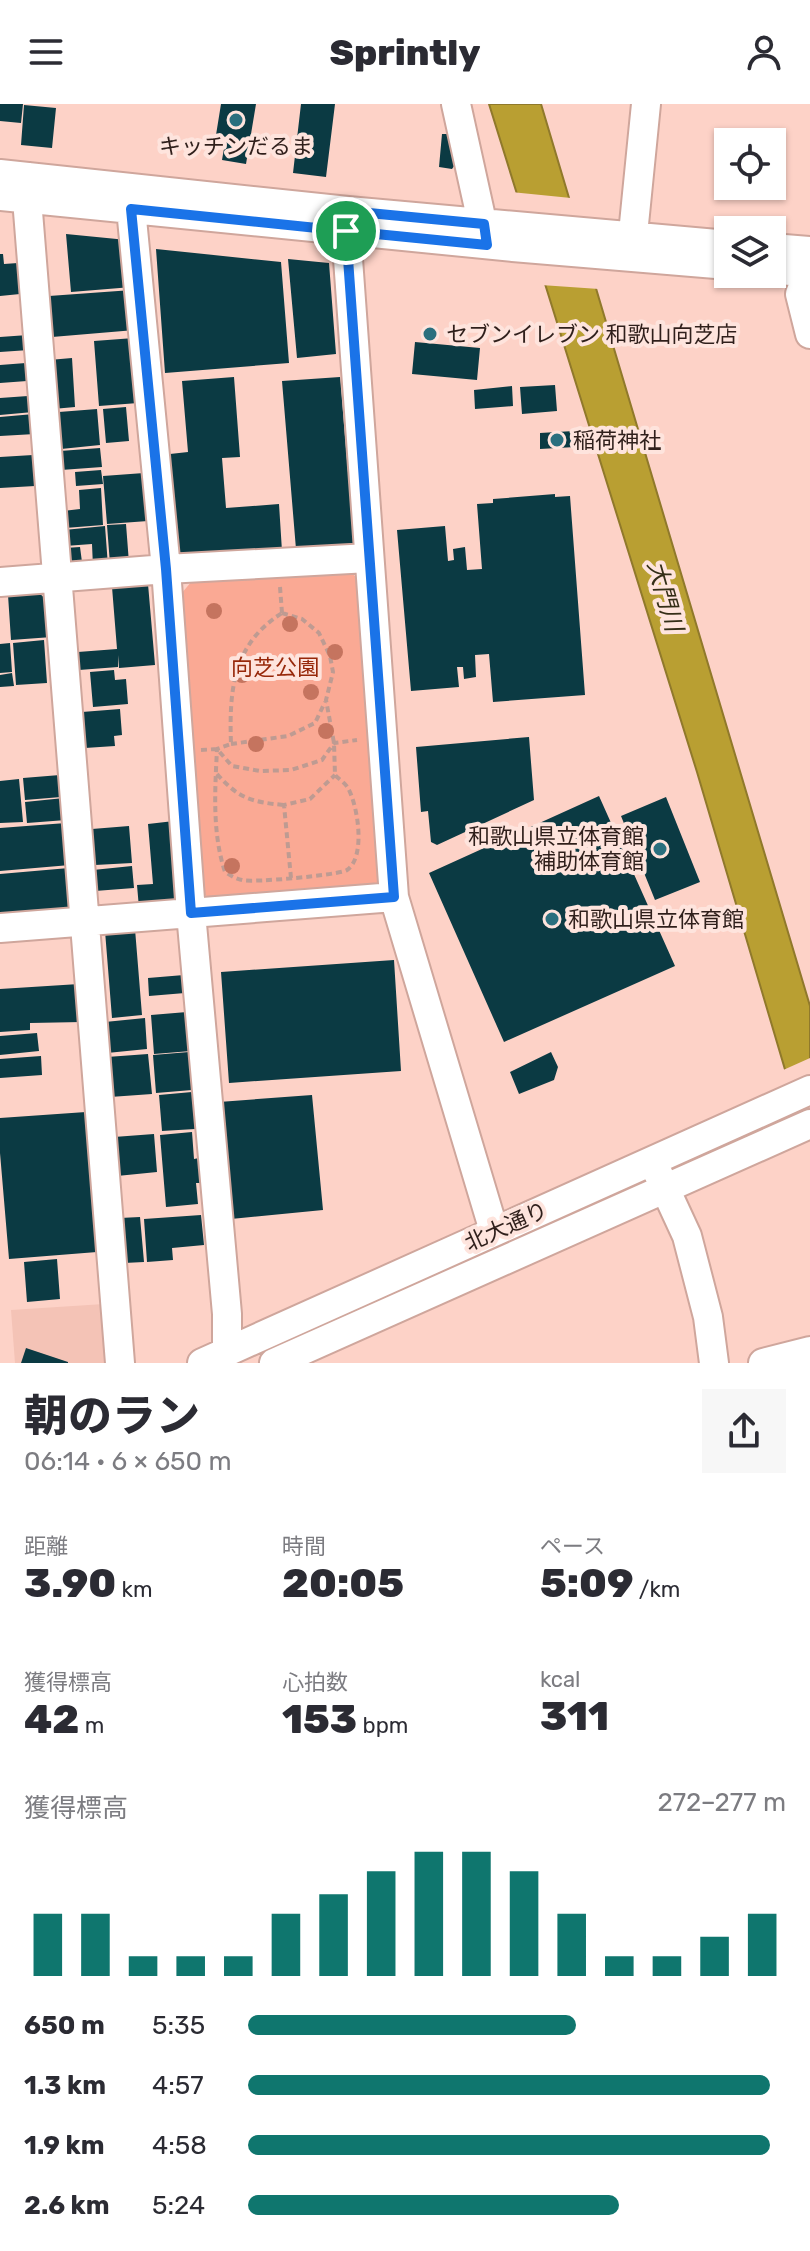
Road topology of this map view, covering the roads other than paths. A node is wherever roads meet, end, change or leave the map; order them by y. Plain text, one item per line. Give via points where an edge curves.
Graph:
1 (456, 104) edge
2 (646, 104) edge
3 (0, 174) edge
4 (19, 191) edge
5 (130, 198) junction
6 (347, 221) junction
7 (497, 236) junction
8 (714, 245) edge
9 (631, 247) junction
10 (786, 255) edge
11 (714, 262) edge
12 (810, 266) edge
13 (786, 268) edge
14 (810, 334) edge
15 (369, 558) junction
16 (166, 569) junction
17 (57, 577) junction
18 (0, 582) edge
19 (394, 897) junction
20 (191, 913) junction
21 (85, 921) junction
22 (0, 928) edge
23 (810, 1090) edge
24 (810, 1124) edge
25 (651, 1160) junction
26 (664, 1187) junction
27 (494, 1231) junction
28 (296, 1321) junction
29 (307, 1348) junction
30 (810, 1351) edge
31 (215, 1358) edge
32 (120, 1363) edge
33 (274, 1363) edge
34 (332, 1363) edge
35 (714, 1363) edge
36 (763, 1363) edge

1 - 7 street
2 - 9 street
3 - 4 street
4 - 5 street
4 - 17 street
5 - 6 street
5 - 16 street
6 - 7 street
6 - 15 street
7 - 9 street
8 - 9 street
9 - 11 street
10 - 12 street
12 - 13 street
12 - 14 street via 800,294
15 - 16 street
15 - 19 street
16 - 17 street
16 - 20 street
17 - 18 street
17 - 21 street
19 - 20 street
19 - 27 street
20 - 21 street
20 - 31 street via 226,1299
21 - 22 street
21 - 32 street
23 - 25 street, 北大通り
24 - 26 street, 北大通り
25 - 26 street
25 - 27 street, 北大通り
26 - 29 street, 北大通り
26 - 35 street via 687,1236
27 - 28 street, 北大通り
28 - 29 street
28 - 31 street, 北大通り
29 - 33 street, 北大通り
29 - 34 street
30 - 36 street

